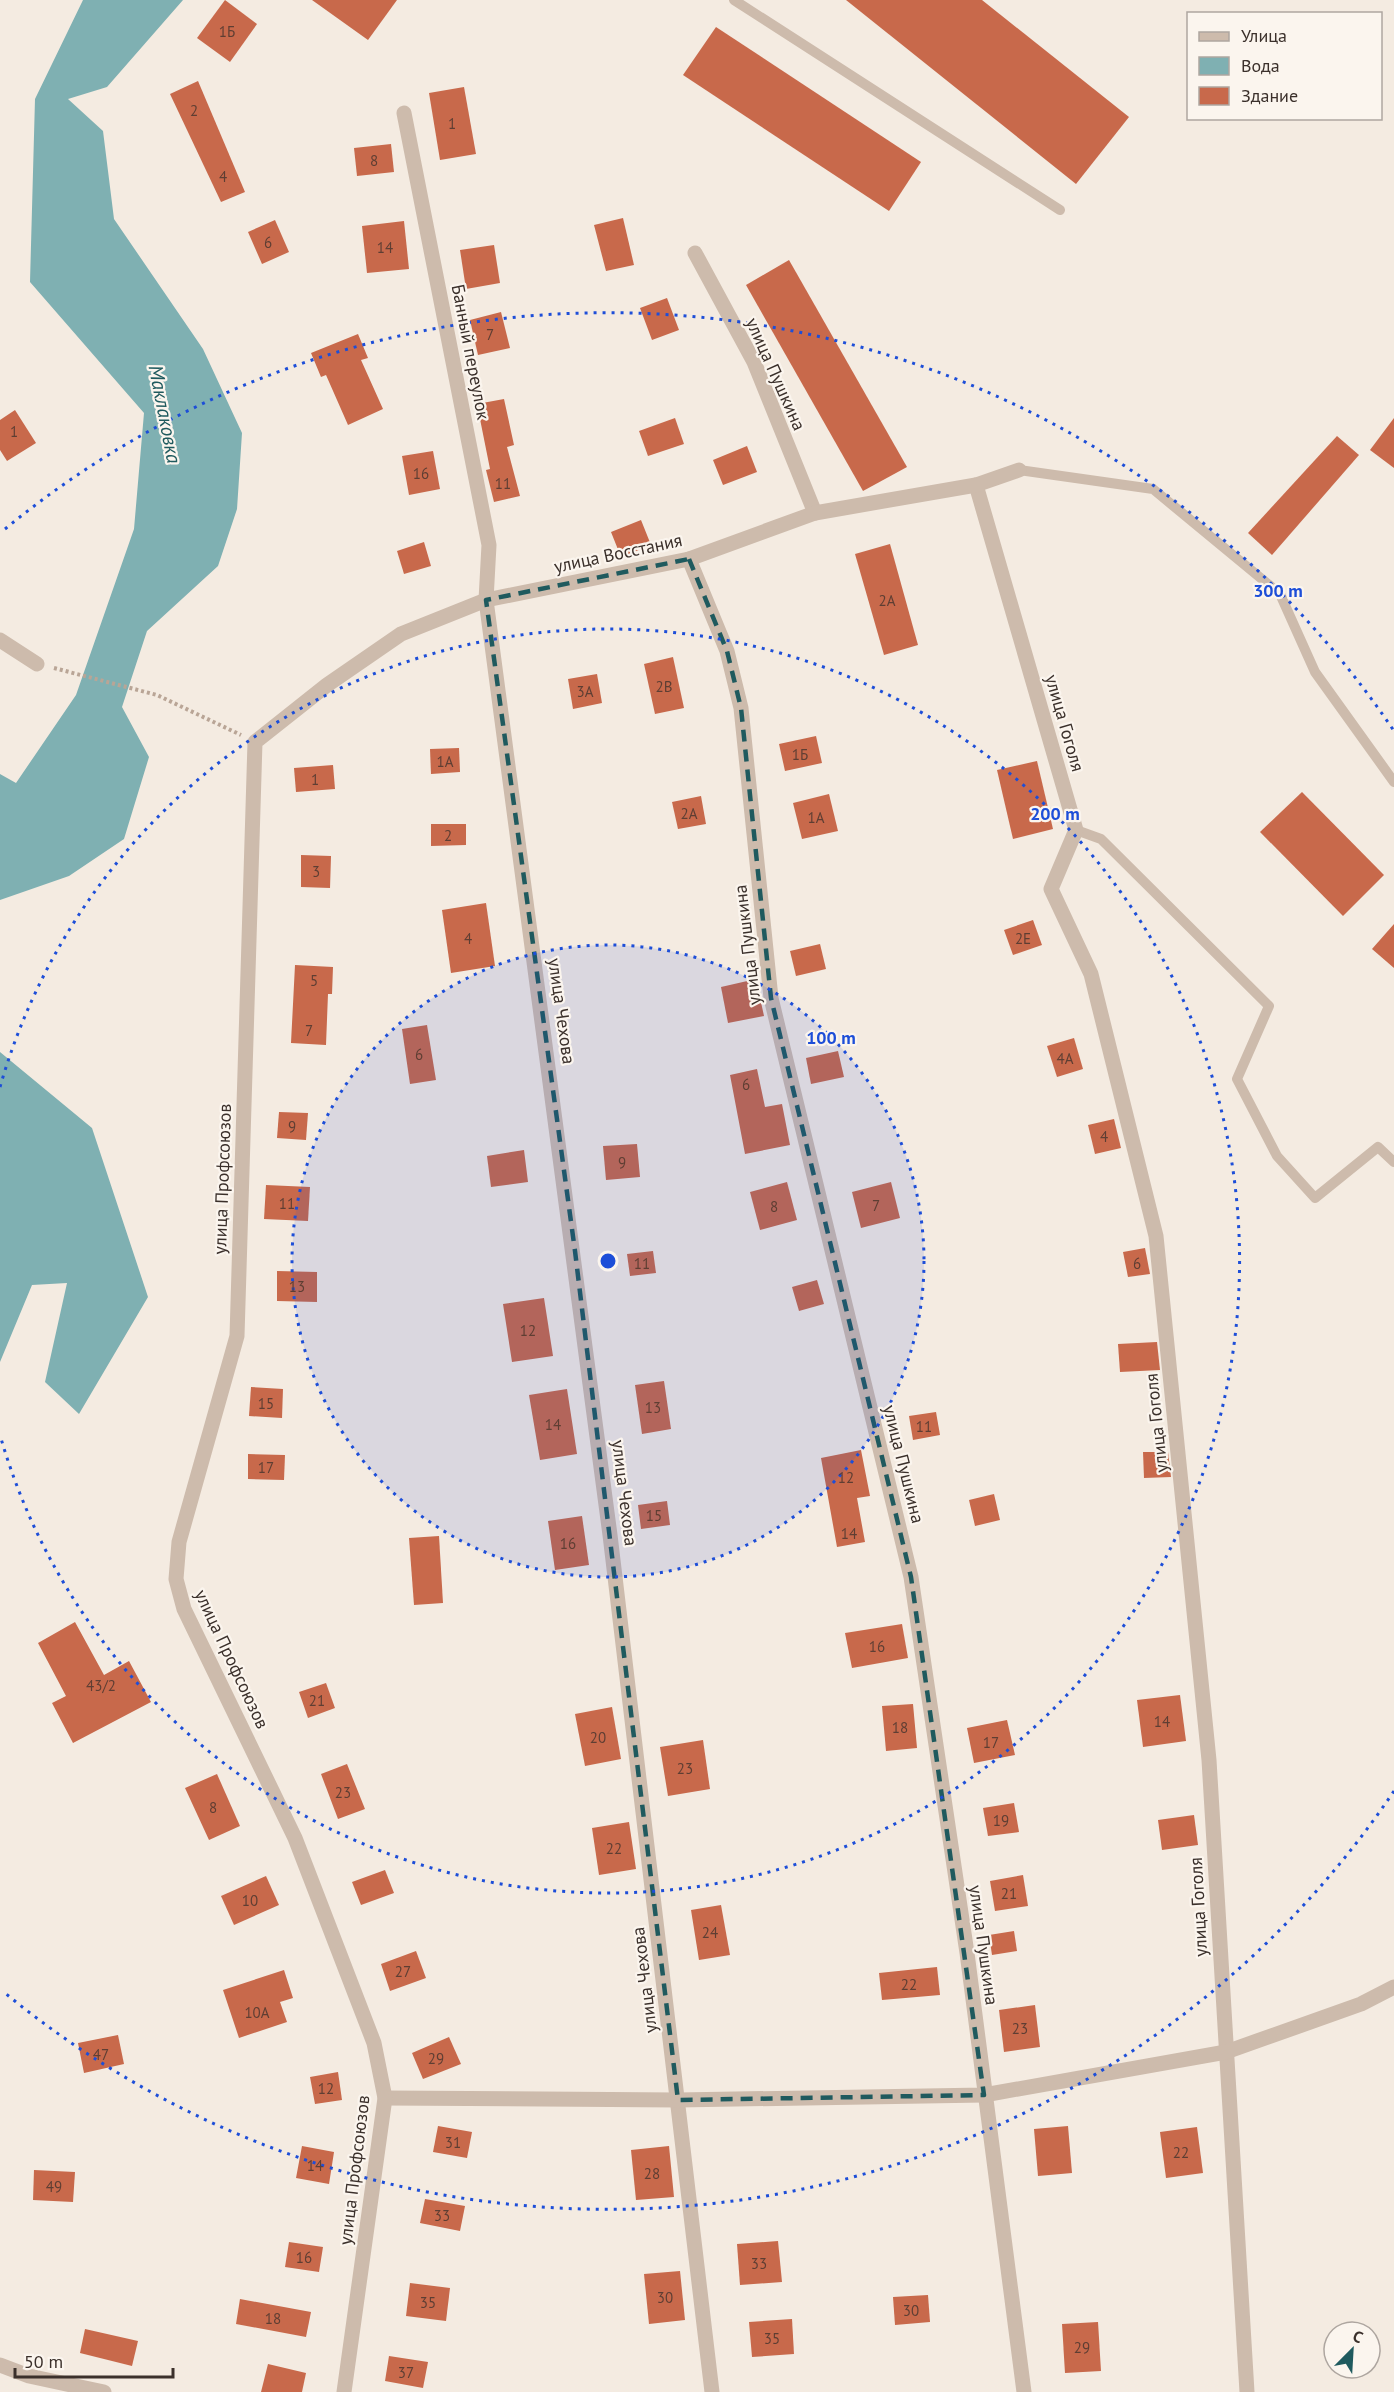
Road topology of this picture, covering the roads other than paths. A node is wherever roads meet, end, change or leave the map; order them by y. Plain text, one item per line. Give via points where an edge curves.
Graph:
1 (734, 0) edge
2 (405, 113) dead end
3 (1060, 210) dead end
4 (694, 253) dead end
5 (1019, 470) joint
6 (976, 485) junction
7 (815, 513) junction
8 (689, 558) junction
9 (486, 600) junction
10 (0, 640) edge
11 (37, 664) road end
12 (255, 742) joint
13 (1394, 782) edge
14 (1076, 830) junction
15 (1394, 1162) edge
16 (1394, 1987) edge
17 (1226, 2052) junction
18 (984, 2095) junction
19 (385, 2098) junction
20 (678, 2100) junction
21 (0, 2364) edge
22 (104, 2392) edge
23 (344, 2392) edge
24 (712, 2392) edge
25 (1024, 2392) edge
26 (1247, 2392) edge

1 - 3 lane
2 - 9 street, Банный переулок via 489,545
4 - 7 street, улица Пушкина via 754,362
5 - 6 street, улица Восстания
5 - 13 lane via 1153,489 1280,594 1315,672
6 - 7 street, улица Восстания
6 - 14 street, улица Гоголя
7 - 8 street, улица Восстания
8 - 9 street, улица Восстания
8 - 18 street, улица Пушкина via 727,651 741,708 771,998 911,1577
9 - 12 street, улица Восстания via 401,634 327,685
9 - 20 street, улица Чехова via 576,1263
10 - 11 street
12 - 19 street, улица Профсоюзов via 237,1336 179,1542 176,1579 184,1609 295,1838 374,2043
14 - 15 lane via 1101,839 1269,1006 1237,1079 1278,1156 1315,1198 1378,1147
14 - 17 street, улица Гоголя via 1051,889 1090,974 1156,1236 1209,1760
16 - 17 street via 1361,2004
17 - 18 street
17 - 26 street, улица Гоголя
18 - 20 street
18 - 25 street, улица Пушкина
19 - 20 street
19 - 23 street, улица Профсоюзов
20 - 24 street, улица Чехова
21 - 22 street via 29,2376

